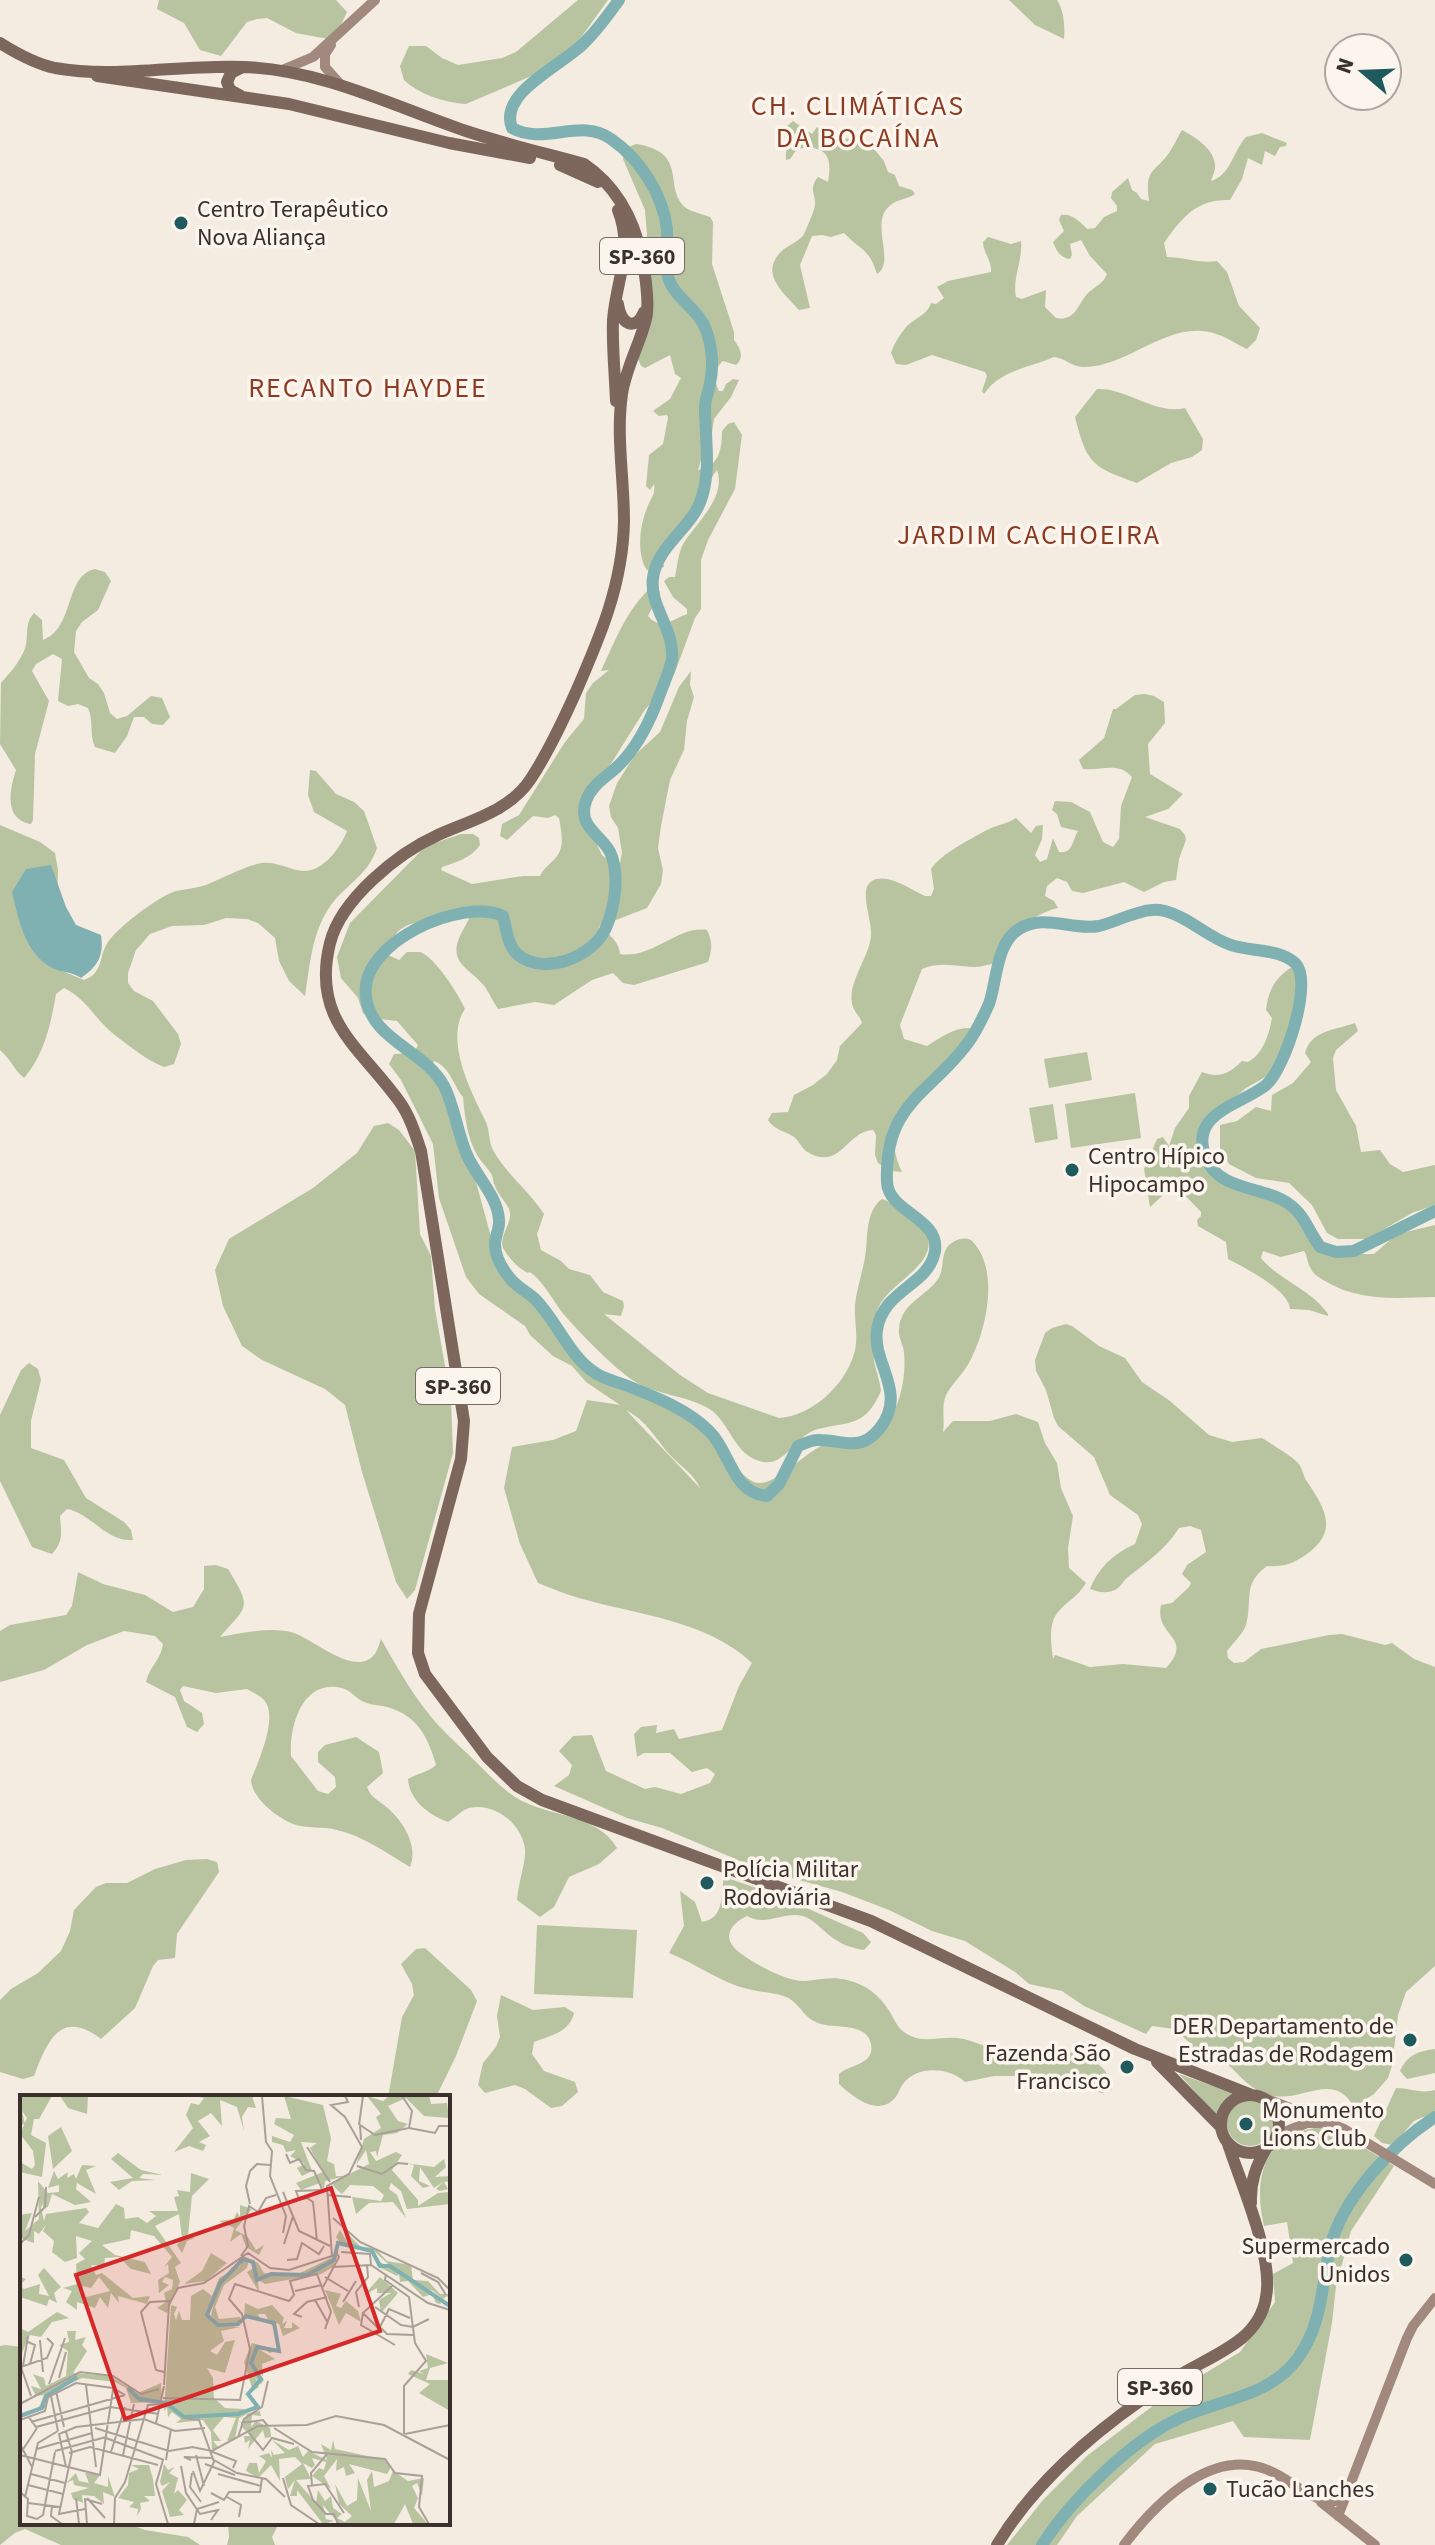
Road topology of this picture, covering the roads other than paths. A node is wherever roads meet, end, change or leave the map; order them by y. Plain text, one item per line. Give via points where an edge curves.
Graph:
1 (375, 0) edge
2 (336, 37) junction
3 (0, 43) edge
4 (244, 67) junction
5 (71, 70) junction
6 (280, 71) junction
7 (342, 86) junction
8 (243, 97) junction
9 (617, 297) junction
10 (647, 297) junction
11 (620, 427) junction
12 (1145, 2053) junction
13 (1257, 2096) junction
14 (1327, 2122) junction
15 (1221, 2127) junction
16 (1277, 2135) junction
17 (1228, 2144) junction
18 (1267, 2148) junction
19 (1435, 2184) edge
20 (1252, 2214) junction
21 (1435, 2298) edge
22 (1344, 2500) junction
23 (1320, 2501) junction
24 (1338, 2516) junction
25 (997, 2545) edge
26 (1124, 2545) edge
27 (1375, 2545) edge

1 - 2 street
2 - 6 street via 313,57
2 - 7 street via 325,54 325,67
3 - 5 main road, SP-360 via 42,64
4 - 5 main road, SP-360
4 - 6 main road, SP-360
4 - 8 main road via 231,73 227,82
5 - 8 main road, SP-360
6 - 7 main road, SP-360
7 - 10 main road, SP-360 via 464,130 584,164 600,175 630,219 641,247
8 - 9 main road, SP-360 via 587,175 610,196 623,223 626,256
9 - 10 main road via 621,318 631,323 640,320
9 - 11 main road, SP-360 via 613,322
10 - 11 main road, SP-360 via 647,316 622,393
11 - 12 main road, SP-360 via 624,522 613,600 544,757 508,803 412,849 385,870 342,914 330,942 326,977 331,1012 344,1036 401,1103 421,1151 464,1421 461,1459 419,1614 418,1653 425,1674 504,1776 542,1800 871,1921
12 - 13 main road, SP-360
12 - 15 main road, SP-360
13 - 14 street
13 - 15 main road via 1233,2100 1221,2117
13 - 16 main road via 1270,2102 1278,2117
14 - 16 street via 1307,2123
14 - 19 street
15 - 17 main road, SP-360
16 - 18 main road, SP-360
17 - 18 main road via 1251,2153
17 - 20 main road, SP-360
18 - 20 main road, SP-360 via 1252,2180
20 - 25 main road, SP-360 via 1267,2278 1267,2296 1254,2326 1233,2345 1146,2396 1086,2445 1036,2492
21 - 22 street via 1407,2338
22 - 23 street
22 - 24 street
23 - 24 street
23 - 26 street via 1261,2466 1219,2468 1159,2503
24 - 27 street

